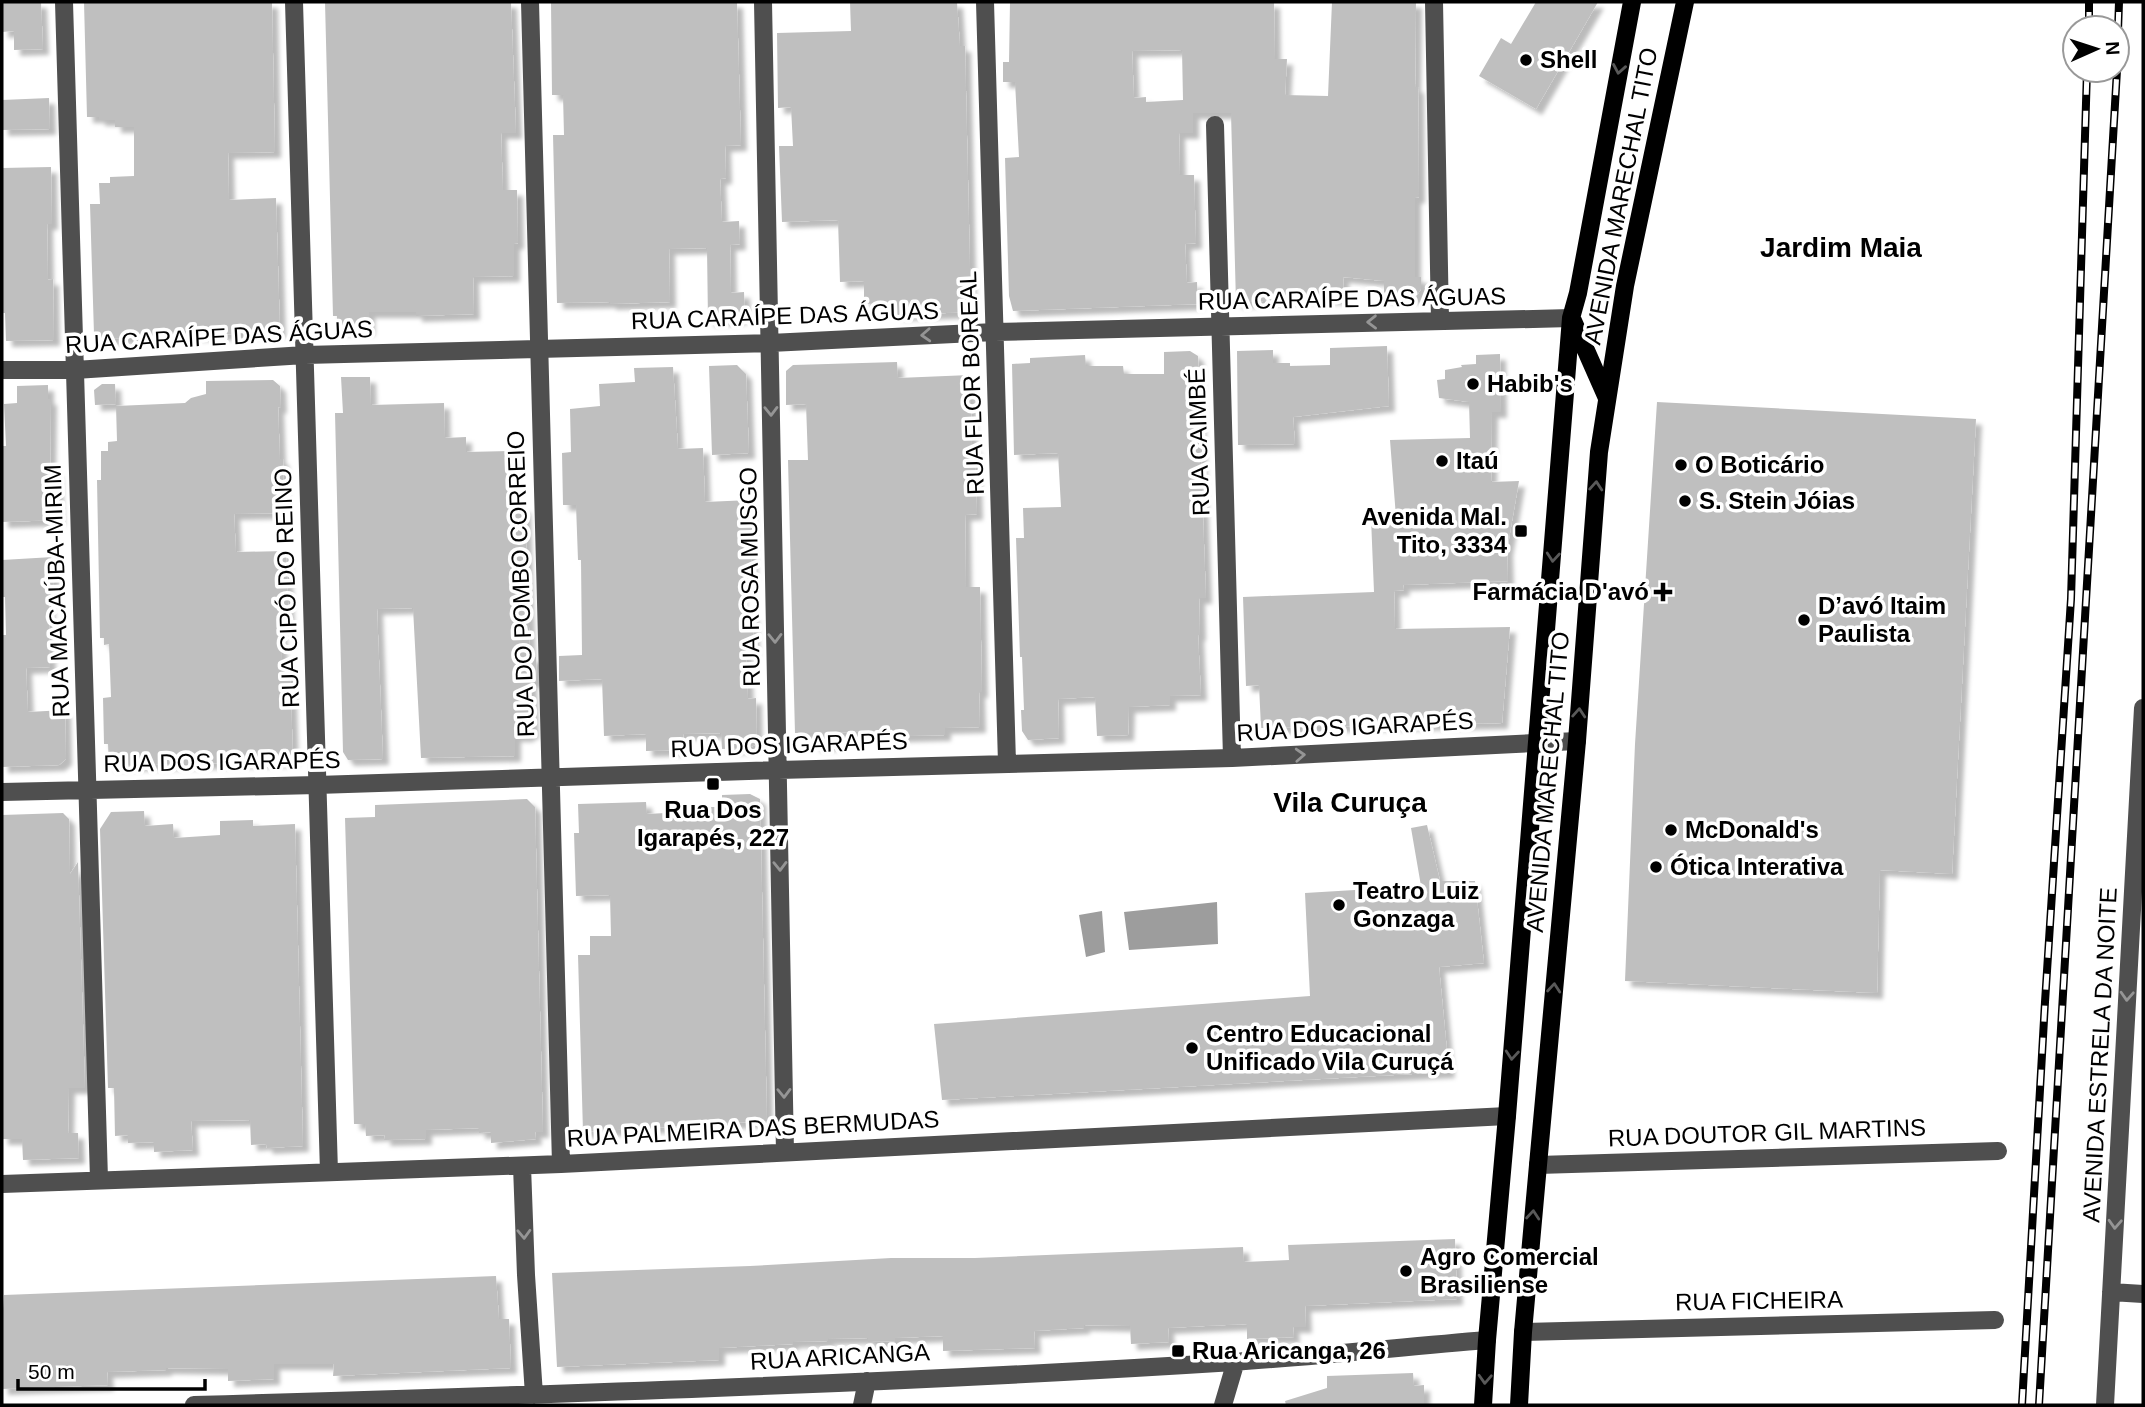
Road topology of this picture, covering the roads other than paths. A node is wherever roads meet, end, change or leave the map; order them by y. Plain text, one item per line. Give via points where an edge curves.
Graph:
1 (64, 2) edge
2 (294, 2) edge
3 (530, 2) edge
4 (764, 2) edge
5 (985, 2) edge
6 (1434, 2) edge
7 (1632, 2) edge
8 (1685, 2) edge
9 (1215, 125) dead end
10 (1572, 318) junction
11 (1440, 321) junction
12 (1220, 326) junction
13 (995, 332) junction
14 (770, 343) junction
15 (539, 349) junction
16 (304, 355) junction
17 (2, 370) edge
18 (75, 370) junction
19 (1607, 398) junction
20 (2143, 708) edge
21 (1577, 741) junction
22 (1538, 743) junction
23 (1232, 758) junction
24 (1007, 763) junction
25 (778, 770) junction
26 (551, 777) junction
27 (317, 785) junction
28 (88, 789) junction
29 (2, 792) edge
30 (2136, 968) edge
31 (1507, 1116) junction
32 (1998, 1151) dead end
33 (785, 1152) junction
34 (561, 1164) junction
35 (1538, 1165) junction
36 (522, 1166) junction
37 (329, 1172) junction
38 (99, 1179) junction
39 (2, 1184) edge
40 (2111, 1292) junction
41 (2143, 1294) edge
42 (1995, 1320) dead end
43 (1523, 1332) junction
44 (1487, 1340) junction
45 (1236, 1362) junction
46 (867, 1381) junction
47 (534, 1395) junction
48 (494, 1401) edge
49 (194, 1405) edge
50 (862, 1405) edge
51 (1223, 1405) edge
52 (1483, 1405) edge
53 (1520, 1405) edge
54 (2105, 1405) edge

1 - 18 street, RUA MACAÚBA-MIRIM
2 - 16 street, RUA CIPÓ DO REINO
3 - 15 street, RUA DO POMBO CORREIO
4 - 14 street, RUA ROSA MUSGO
5 - 13 street, RUA FLOR BOREAL
6 - 11 street
7 -> 10 main road, AVENIDA MARECHAL TITO
8 - 19 main road, AVENIDA MARECHAL TITO via 1625,286
9 - 12 street, RUA CAIMBÉ
10 - 11 street, RUA CARAÍPE DAS ÁGUAS
10 - 19 main road
10 -> 22 main road, AVENIDA MARECHAL TITO
11 -> 12 street, RUA CARAÍPE DAS ÁGUAS
12 - 13 street, RUA CARAÍPE DAS ÁGUAS
12 - 23 street, RUA CAIMBÉ
13 -> 14 street, RUA CARAÍPE DAS ÁGUAS
13 - 24 street, RUA FLOR BOREAL
14 - 15 street, RUA CARAÍPE DAS ÁGUAS
14 -> 25 street, RUA ROSA MUSGO
15 - 16 street, RUA CARAÍPE DAS ÁGUAS
15 - 26 street, RUA DO POMBO CORREIO
16 - 18 street, RUA CARAÍPE DAS ÁGUAS
16 - 27 street, RUA CIPÓ DO REINO
17 - 18 street, RUA CARAÍPE DAS ÁGUAS
18 - 28 street, RUA MACAÚBA-MIRIM
21 -> 19 main road, AVENIDA MARECHAL TITO
20 - 30 street, AVENIDA ESTRELA DA NOITE
21 - 22 street, RUA DOS IGARAPÉS
35 -> 21 main road, AVENIDA MARECHAL TITO
23 -> 22 street, RUA DOS IGARAPÉS
22 -> 31 main road, AVENIDA MARECHAL TITO
23 - 24 street, RUA DOS IGARAPÉS
24 - 25 street, RUA DOS IGARAPÉS
25 - 26 street, RUA DOS IGARAPÉS
25 -> 33 street, RUA ROSA MUSGO
26 - 27 street, RUA DOS IGARAPÉS
26 - 34 street, RUA DO POMBO CORREIO
27 - 28 street, RUA DOS IGARAPÉS
27 - 37 street, RUA CIPÓ DO REINO
28 - 29 street, RUA DOS IGARAPÉS
28 - 38 street, RUA MACAÚBA-MIRIM
30 -> 40 street, AVENIDA ESTRELA DA NOITE
31 - 33 street, RUA PALMEIRA DAS BERMUDAS
31 - 44 main road, AVENIDA MARECHAL TITO
32 - 35 street, RUA DOUTOR GIL MARTINS
33 - 34 street, RUA PALMEIRA DAS BERMUDAS
34 - 36 street, RUA PALMEIRA DAS BERMUDAS
43 -> 35 main road, AVENIDA MARECHAL TITO
36 - 37 street, RUA PALMEIRA DAS BERMUDAS
36 -> 47 street
37 - 38 street, RUA PALMEIRA DAS BERMUDAS
38 - 39 street, RUA PALMEIRA DAS BERMUDAS
40 - 41 street
40 - 54 street, AVENIDA ESTRELA DA NOITE
42 - 43 street, RUA FICHEIRA
43 - 53 main road, AVENIDA MARECHAL TITO
44 - 45 street, RUA ARICANGA
44 -> 52 main road, AVENIDA MARECHAL TITO
45 - 46 street, RUA ARICANGA
45 - 51 street
46 - 47 street, RUA ARICANGA
46 - 50 street
47 - 48 street, RUA ARICANGA
48 - 49 street, RUA ARICANGA

